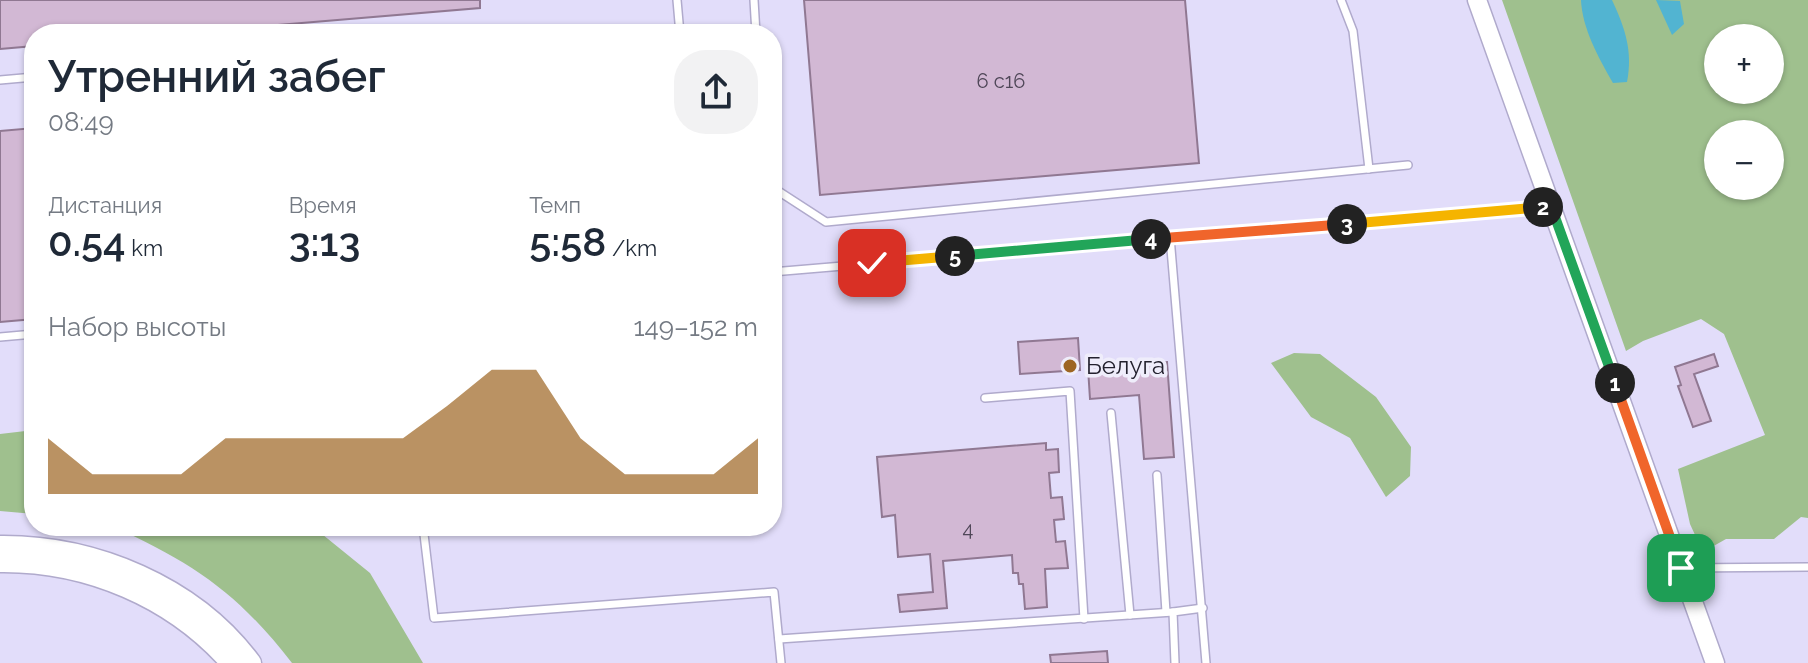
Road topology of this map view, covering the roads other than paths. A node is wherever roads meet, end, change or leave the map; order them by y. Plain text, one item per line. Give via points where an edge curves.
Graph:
1 (677, 0) edge
2 (754, 0) edge
3 (1341, 0) edge
4 (1477, 0) edge
5 (679, 24) edge
6 (755, 24) edge
7 (24, 78) edge
8 (0, 80) edge
9 (1408, 165) dead end
10 (1369, 169) junction
11 (782, 193) edge
12 (1551, 206) junction
13 (1170, 237) junction
14 (782, 271) edge
15 (24, 335) edge
16 (0, 337) edge
17 (985, 398) dead end
18 (1111, 413) dead end
19 (1157, 475) dead end
20 (424, 536) edge
21 (0, 546) edge
22 (0, 562) edge
23 (1808, 567) edge
24 (1681, 568) junction
25 (1203, 608) junction
26 (1169, 612) junction
27 (1130, 615) junction
28 (1084, 619) junction
29 (779, 639) junction
30 (231, 663) edge
31 (251, 663) edge
32 (781, 663) edge
33 (1175, 663) edge
34 (1206, 663) edge
35 (1715, 663) edge

1 - 5 lane
2 - 6 lane
3 - 10 lane via 1353,31
4 - 12 main road
7 - 8 lane
9 - 10 lane
10 - 11 lane via 826,222
12 - 13 lane
12 - 24 main road
13 - 14 lane
13 - 25 lane
15 - 16 lane
17 - 28 lane via 1070,391
18 - 27 lane
19 - 26 lane
20 - 29 lane via 434,618 774,592
21 - 31 main road via 73,553 140,576 207,618
22 - 30 main road via 70,568 123,586 177,615
23 - 24 lane
24 - 35 main road
25 - 26 lane
25 - 34 lane
26 - 27 lane
26 - 33 lane
27 - 28 lane
28 - 29 lane
29 - 32 lane

